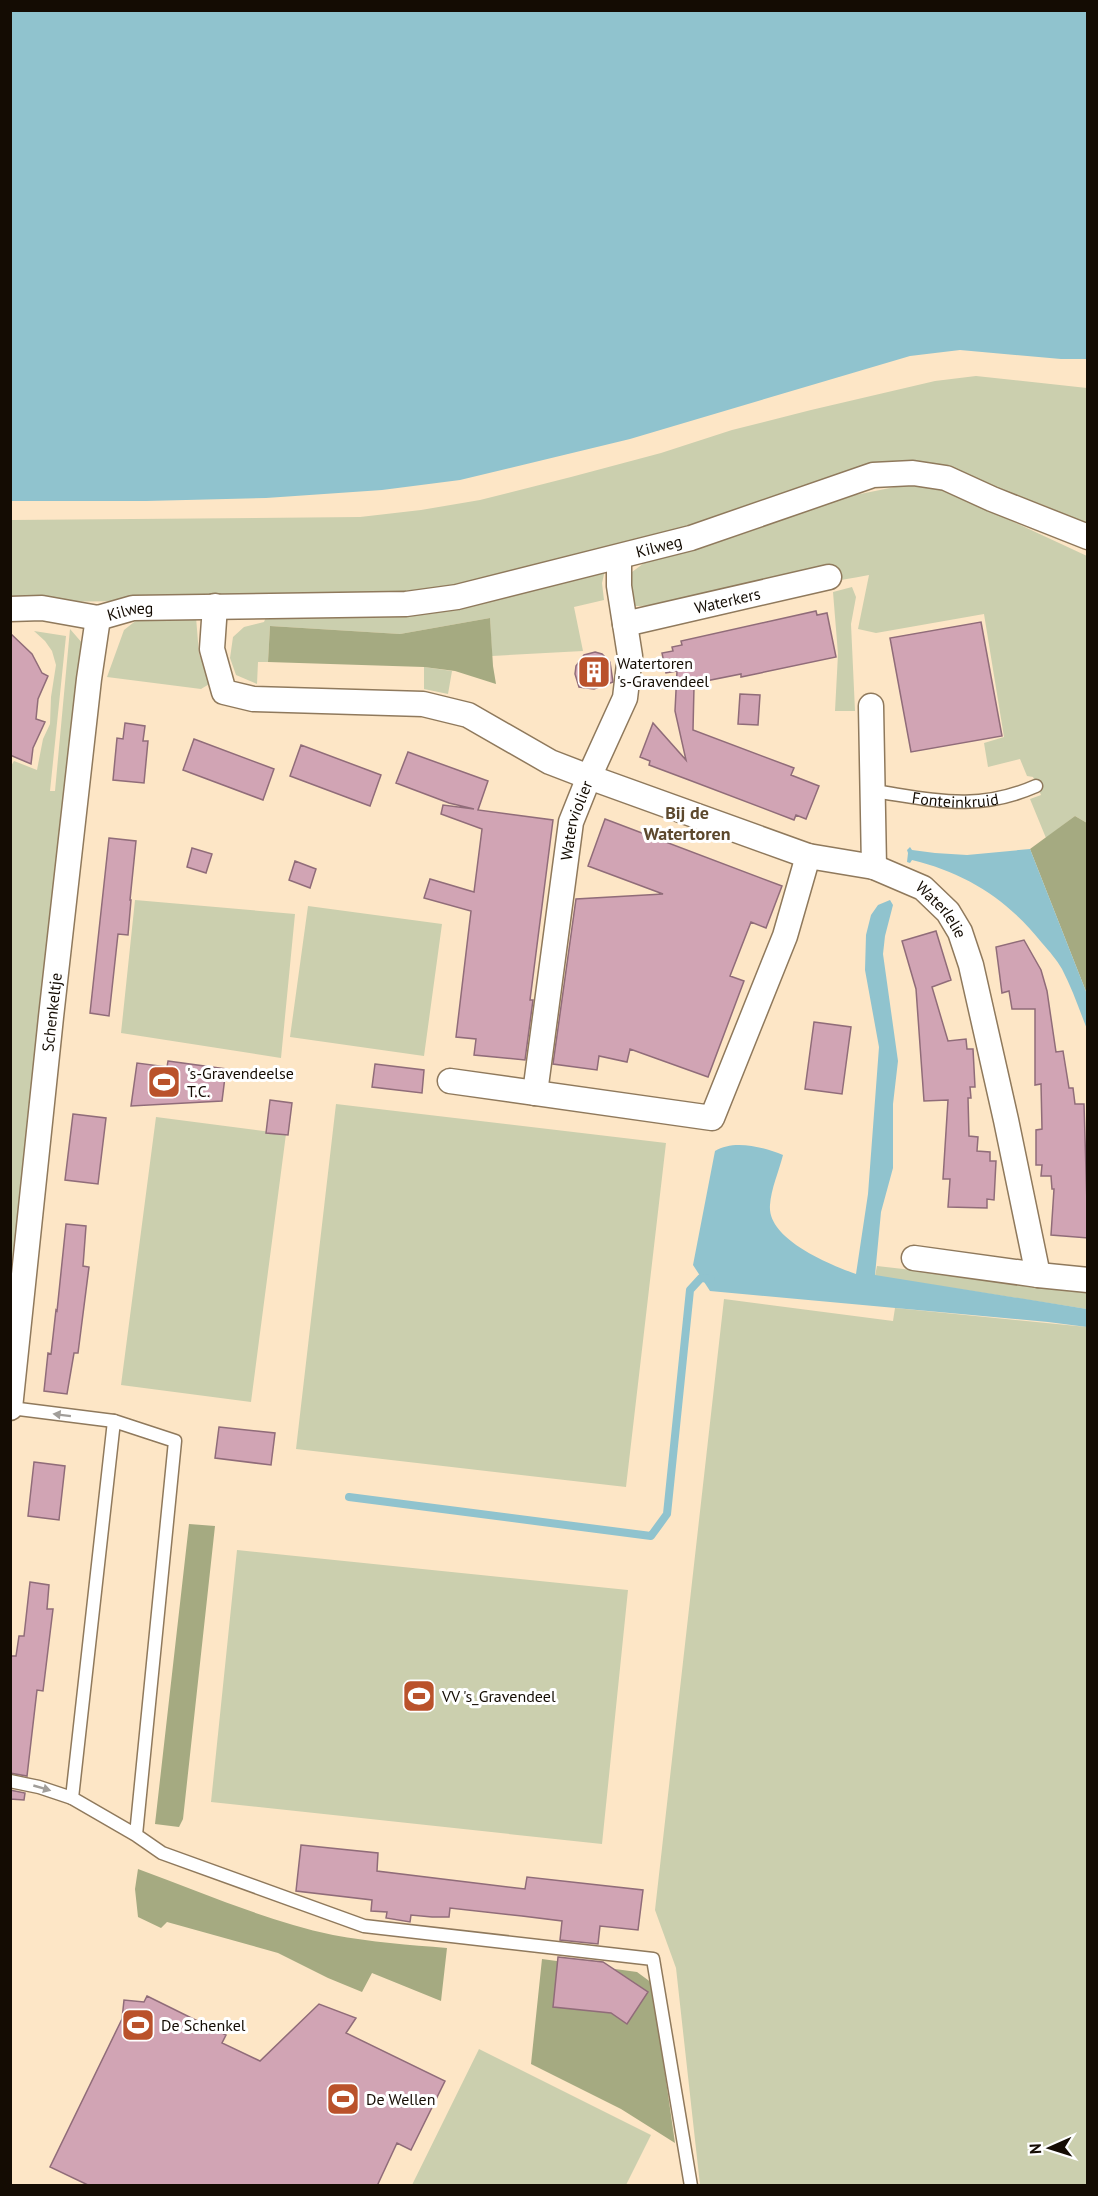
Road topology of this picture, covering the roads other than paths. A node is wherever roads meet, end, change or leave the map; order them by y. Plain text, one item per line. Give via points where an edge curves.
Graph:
1 (1088, 537) edge
2 (620, 557) junction
3 (829, 577) dead end
4 (214, 606) junction
5 (10, 609) edge
6 (98, 618) junction
7 (625, 624) junction
8 (871, 706) dead end
9 (588, 777) junction
10 (1036, 786) dead end
11 (874, 791) junction
12 (808, 856) junction
13 (874, 867) junction
14 (450, 1081) dead end
15 (535, 1093) junction
16 (914, 1258) dead end
17 (1038, 1275) junction
18 (1088, 1280) edge
19 (10, 1408) edge
20 (114, 1421) junction
21 (10, 1781) edge
22 (72, 1798) junction
23 (136, 1835) junction
24 (691, 2186) edge

1 - 2 street, Kilweg via 946,478 913,473 873,475 691,538
2 - 4 street, Kilweg via 457,597 406,604
2 - 7 street, Waterviolier via 619,586
3 - 7 street, Waterkers
4 - 6 street, Kilweg via 134,608
4 - 9 street via 212,650 224,692 253,699 423,704 468,715 550,762
5 - 6 street, Kilweg via 42,608
6 - 19 street, Schenkeltje
7 - 9 street, Waterviolier via 630,656 625,698
8 - 11 street
9 - 12 street, Waterlelie
9 - 15 street, Waterviolier via 571,822
10 - 11 lane, Fonteinkruid via 982,802
11 - 13 street
12 - 13 street, Waterlelie
12 - 15 street via 785,936 712,1118
13 - 17 street, Waterlelie via 923,888 948,912 960,932 1004,1108
14 - 15 street
16 - 17 street
17 - 18 street
20 -> 19 lane
20 - 22 lane
20 - 23 lane via 176,1441
21 -> 22 lane
22 - 23 lane
23 - 24 lane via 162,1853 364,1926 653,1959

